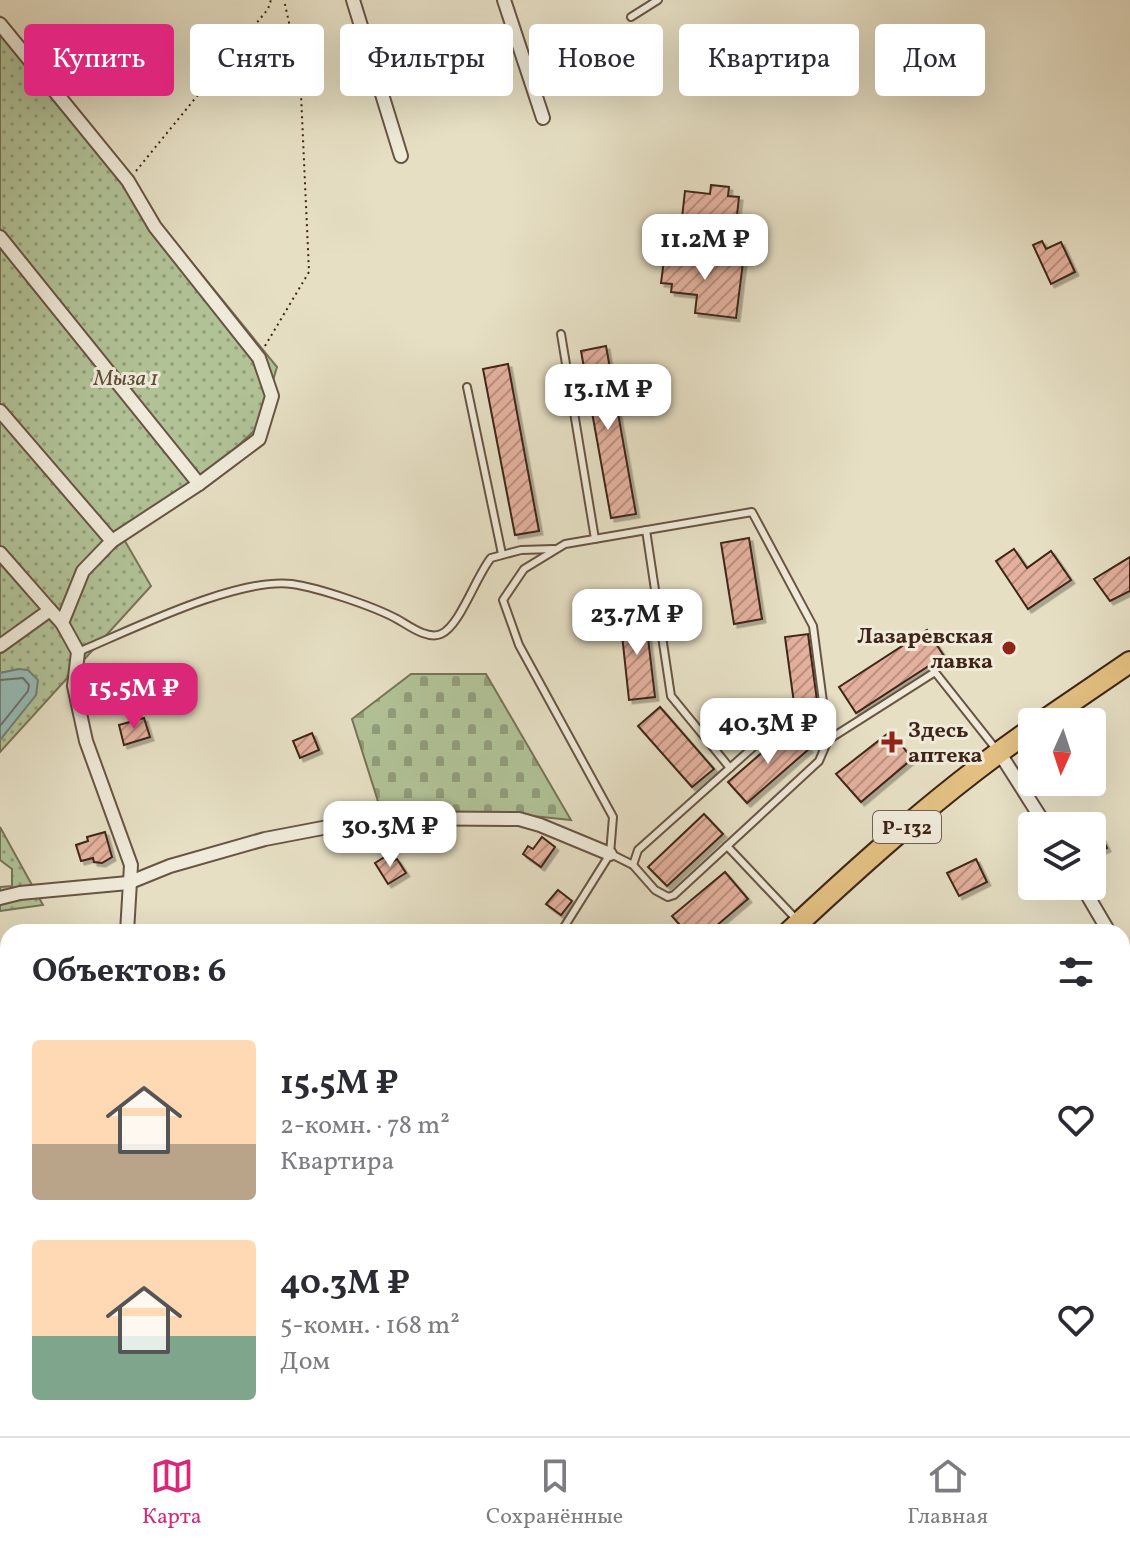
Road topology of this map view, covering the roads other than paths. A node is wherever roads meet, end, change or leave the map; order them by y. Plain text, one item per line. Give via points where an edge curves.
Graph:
1 (353, 0) edge
2 (504, 0) edge
3 (658, 0) edge
4 (631, 17) dead end
5 (0, 24) edge
6 (543, 118) dead end
7 (401, 156) dead end
8 (0, 237) edge
9 (561, 334) dead end
10 (467, 387) dead end
11 (0, 411) edge
12 (199, 484) junction
13 (646, 530) junction
14 (595, 539) junction
15 (112, 541) junction
16 (557, 549) junction
17 (0, 553) edge
18 (502, 554) junction
19 (50, 610) junction
20 (62, 623) junction
21 (0, 646) edge
22 (78, 652) junction
23 (1130, 662) edge
24 (1063, 708) edge
25 (827, 727) junction
26 (1018, 739) edge
27 (828, 740) junction
28 (999, 752) junction
29 (730, 768) junction
30 (1037, 812) edge
31 (727, 846) junction
32 (610, 854) junction
33 (633, 865) junction
34 (128, 883) junction
35 (0, 898) edge
36 (1090, 900) edge
37 (127, 924) edge
38 (566, 924) edge
39 (792, 924) edge
40 (797, 924) edge
41 (1104, 924) edge

1 - 7 street
2 - 6 street
3 - 4 lane
5 - 12 street via 128,181 155,227 259,358 272,396 259,439
8 - 12 street
9 - 14 lane
10 - 18 lane
11 - 15 street
12 - 15 street
13 - 14 lane
13 - 25 lane via 752,512 813,626
13 - 29 lane via 671,696
14 - 16 lane
15 - 20 street via 83,571
16 - 18 lane
16 - 32 lane via 524,569 503,600 519,645 613,817
17 - 19 street
18 - 22 lane via 491,558 453,623 437,636 373,609 282,584 212,598
19 - 20 street
19 - 21 street
20 - 22 street
22 - 34 street via 74,686 79,714 131,865
23 - 24 main road
25 - 27 lane
25 - 29 lane via 779,724
26 - 28 main road, Р-132
27 - 28 lane via 935,672
27 - 31 lane via 819,761
28 - 30 street
28 - 40 main road, Р-132 via 863,862
29 - 33 lane via 638,850
31 - 33 lane via 668,897
31 - 39 lane
32 - 33 lane
32 - 34 street via 519,819 375,818 265,839
32 - 38 lane
34 - 35 street
34 - 37 street
36 - 41 street

